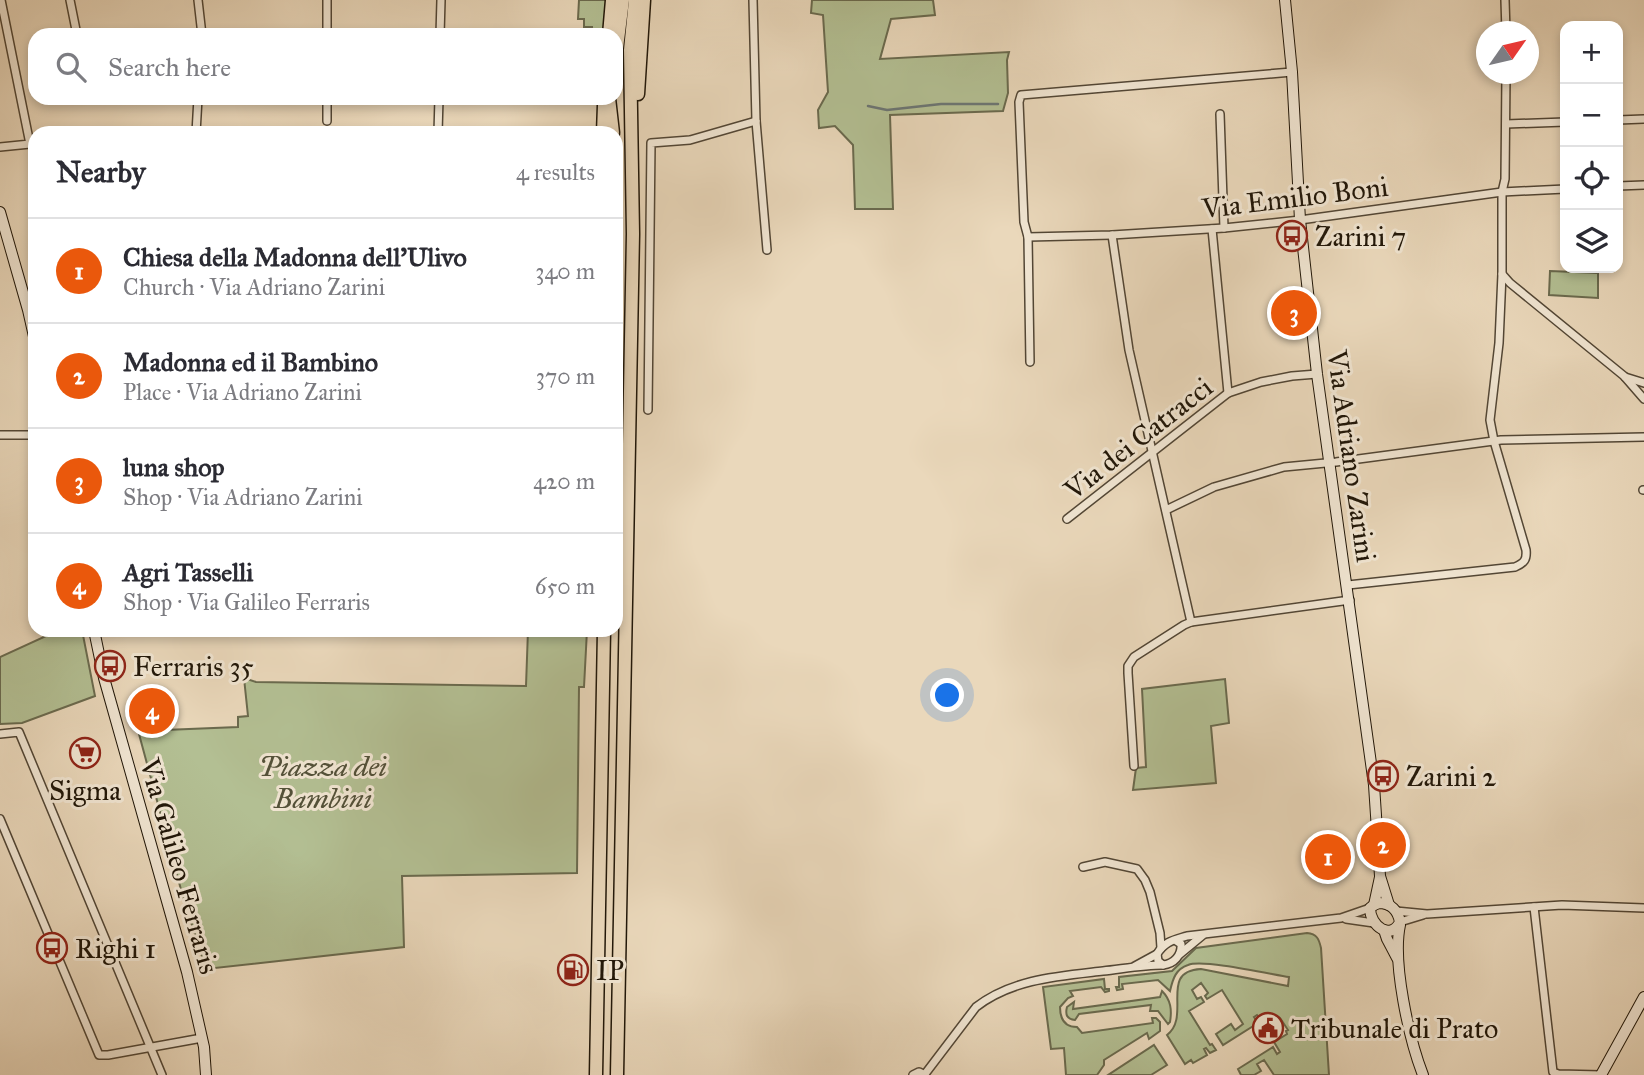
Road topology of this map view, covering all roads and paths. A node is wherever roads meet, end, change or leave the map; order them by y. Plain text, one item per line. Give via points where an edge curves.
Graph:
1 (1, 0) edge
2 (70, 0) edge
3 (198, 0) edge
4 (327, 0) edge
5 (441, 0) edge
6 (612, 0) edge
7 (623, 0) edge
8 (635, 0) edge
9 (644, 0) edge
10 (752, 0) edge
11 (1285, 0) edge
12 (1505, 0) edge
13 (1506, 21) edge
14 (76, 28) edge
15 (201, 28) edge
16 (327, 28) edge
17 (440, 28) edge
18 (610, 28) edge
19 (620, 28) edge
20 (1292, 72) junction
21 (1506, 84) edge
22 (198, 105) edge
23 (327, 105) edge
24 (439, 105) edge
25 (606, 105) edge
26 (608, 105) edge
27 (615, 105) edge
28 (1220, 114) dead end
29 (1644, 119) edge
30 (1623, 120) edge
31 (327, 121) dead end
32 (756, 121) junction
33 (1560, 122) edge
34 (1506, 124) junction
35 (196, 126) edge
36 (438, 126) edge
37 (604, 126) edge
38 (613, 126) edge
39 (614, 126) edge
40 (28, 134) edge
41 (28, 144) edge
42 (0, 147) edge
43 (632, 171) junction
44 (1644, 185) edge
45 (1623, 186) edge
46 (1560, 189) edge
47 (1502, 192) junction
48 (0, 212) edge
49 (1300, 220) junction
50 (1224, 228) junction
51 (1212, 229) junction
52 (1112, 235) junction
53 (1028, 237) junction
54 (767, 250) dead end
55 (1502, 274) junction
56 (28, 297) edge
57 (1030, 362) dead end
58 (1317, 374) junction
59 (1624, 376) junction
60 (1644, 383) edge
61 (1228, 393) junction
62 (1644, 399) edge
63 (648, 410) dead end
64 (0, 435) edge
65 (28, 435) edge
66 (1644, 437) edge
67 (1494, 441) junction
68 (1153, 451) junction
69 (1329, 463) junction
70 (1166, 510) junction
71 (1067, 519) dead end
72 (1348, 585) junction
73 (1350, 600) junction
74 (1191, 622) junction
75 (95, 637) edge
76 (604, 637) edge
77 (0, 734) edge
78 (1134, 766) dead end
79 (0, 819) edge
80 (9, 841) junction
81 (0, 842) edge
82 (1083, 867) dead end
83 (1380, 876) junction
84 (1372, 906) junction
85 (1534, 907) junction
86 (1644, 908) edge
87 (1396, 916) junction
88 (1341, 918) junction
89 (1374, 923) junction
90 (1159, 926) junction
91 (1384, 930) junction
92 (1203, 935) junction
93 (1174, 940) junction
94 (1159, 952) junction
95 (1180, 954) junction
96 (1399, 960) junction
97 (1163, 965) junction
98 (1131, 968) junction
99 (1644, 997) edge
100 (202, 1038) junction
101 (150, 1048) junction
102 (162, 1075) edge
103 (206, 1075) edge
104 (596, 1075) edge
105 (617, 1075) edge
106 (913, 1075) edge
107 (925, 1075) edge
108 (1423, 1075) edge
109 (1601, 1075) edge

1 - 40 street
2 - 14 street
3 - 15 street
4 - 16 street
5 - 17 street
6 - 18 highway
7 - 19 highway
8 - 43 highway via 630,50
9 - 43 highway
10 - 32 street
11 - 20 street, Via Adriano Zarini
12 - 13 street
20 - 49 street, Via Adriano Zarini
20 - 53 street via 1021,95
21 - 34 street
22 - 35 street
23 - 31 street
24 - 36 street
25 - 37 highway
26 - 38 highway
27 - 39 highway
28 - 50 street
29 - 30 street
32 - 54 street
32 - 63 street via 690,140 651,143
33 - 34 street
34 - 47 street
41 - 42 street
43 - 105 highway
44 - 45 street
46 - 47 street, Via Emilio Boni
47 - 49 street, Via Emilio Boni
47 - 55 street
48 - 56 street
49 - 50 street, Via Emilio Boni
49 - 58 street, Via Adriano Zarini
50 - 51 street, Via Emilio Boni
51 - 52 street, Via Emilio Boni
51 - 61 street
52 - 53 street, Via Emilio Boni
52 - 68 street via 1129,350
53 - 57 street
55 - 59 street
55 - 67 street via 1490,420
58 - 61 street, Via dei Catracci via 1261,382
58 - 69 street, Via Adriano Zarini
59 - 60 street
59 - 62 street
61 - 68 street, Via dei Catracci
64 - 65 street
66 - 67 street
67 - 69 street
67 - 72 street via 1526,550 1525,561 1515,567
68 - 70 street
68 - 71 street, Via dei Catracci
69 - 70 street via 1251,476 1214,487
69 - 72 street, Via Adriano Zarini
70 - 74 street
72 - 73 street, Via Adriano Zarini
73 - 74 street
73 - 83 street, Via Adriano Zarini via 1374,785
74 - 78 street via 1134,657 1128,666
75 - 100 street, Via Galileo Ferraris
76 - 104 highway
77 - 101 street via 19,732
79 - 80 street
80 - 81 street
80 - 101 street via 99,1055
82 - 90 street via 1105,862 1137,869 1150,892
83 - 84 street
83 - 87 street
84 - 87 street via 1379,903
84 - 88 street
84 - 89 street
85 - 86 street
85 - 87 street
85 - 109 street via 1553,1072
87 - 91 street via 1396,929
87 - 96 street
88 - 89 street
88 - 92 street
89 - 91 street
90 - 93 street
90 - 94 street
91 - 96 street
92 - 93 street
92 - 95 street
93 - 94 street
93 - 95 street via 1181,944
94 - 97 street via 1158,961
94 - 98 street
95 - 97 street
96 - 108 street via 1415,1055
97 - 98 street
98 - 107 street via 1034,981 992,997 976,1007
99 - 109 street
100 - 101 street
100 - 103 street, Via Galileo Ferraris
101 - 102 street
106 - 107 street

